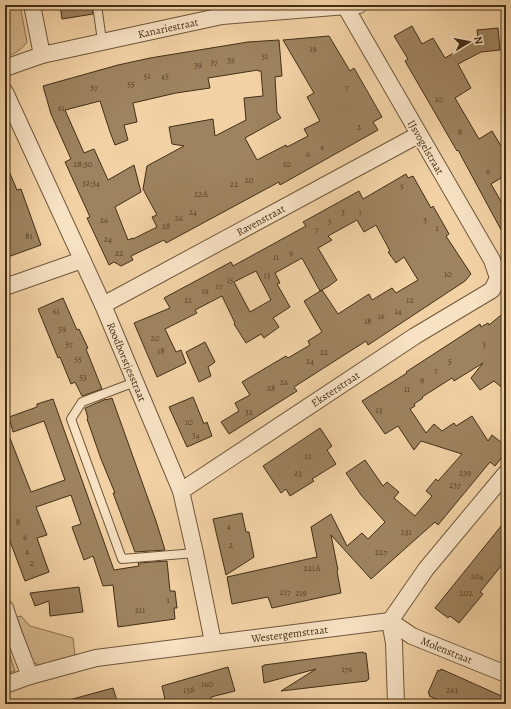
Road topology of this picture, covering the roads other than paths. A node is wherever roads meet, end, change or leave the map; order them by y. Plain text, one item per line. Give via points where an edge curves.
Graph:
1 (32, 5) edge
2 (97, 5) edge
3 (352, 5) edge
4 (102, 41) junction
5 (42, 55) junction
6 (5, 68) edge
7 (5, 92) edge
8 (418, 135) junction
9 (82, 260) junction
10 (5, 287) edge
11 (492, 290) joint
12 (103, 305) junction
13 (135, 382) junction
14 (506, 473) edge
15 (181, 491) junction
16 (196, 553) junction
17 (5, 608) edge
18 (390, 621) junction
19 (9, 632) edge
20 (214, 642) junction
21 (506, 674) edge
22 (30, 676) junction
23 (5, 685) edge
24 (396, 704) edge

1 - 5 street
2 - 4 lane
3 - 4 street, Kanariestraat via 222,16
3 - 8 street, IJsvogelstraat
4 - 5 street, Kanariestraat
5 - 6 street, Kanariestraat
7 - 9 street, Roodborstjesstraat
8 - 11 street, IJsvogelstraat via 492,260 498,278
8 - 12 street, Ravenstraat
9 - 10 street
9 - 12 street, Roodborstjesstraat
11 - 15 street, Eksterstraat via 415,336
12 - 13 street, Roodborstjesstraat
13 - 15 street, Roodborstjesstraat
13 - 16 lane via 82,402 71,419 122,559
14 - 18 street via 426,569
15 - 16 street, Roodborstjesstraat
16 - 20 street, Roodborstjesstraat
17 - 19 street
18 - 20 street, Westergemstraat
18 - 21 street, Molenstraat via 412,636
18 - 24 street via 394,643
19 - 22 street
20 - 22 street, Westergemstraat via 96,658
22 - 23 street, Westergemstraat

